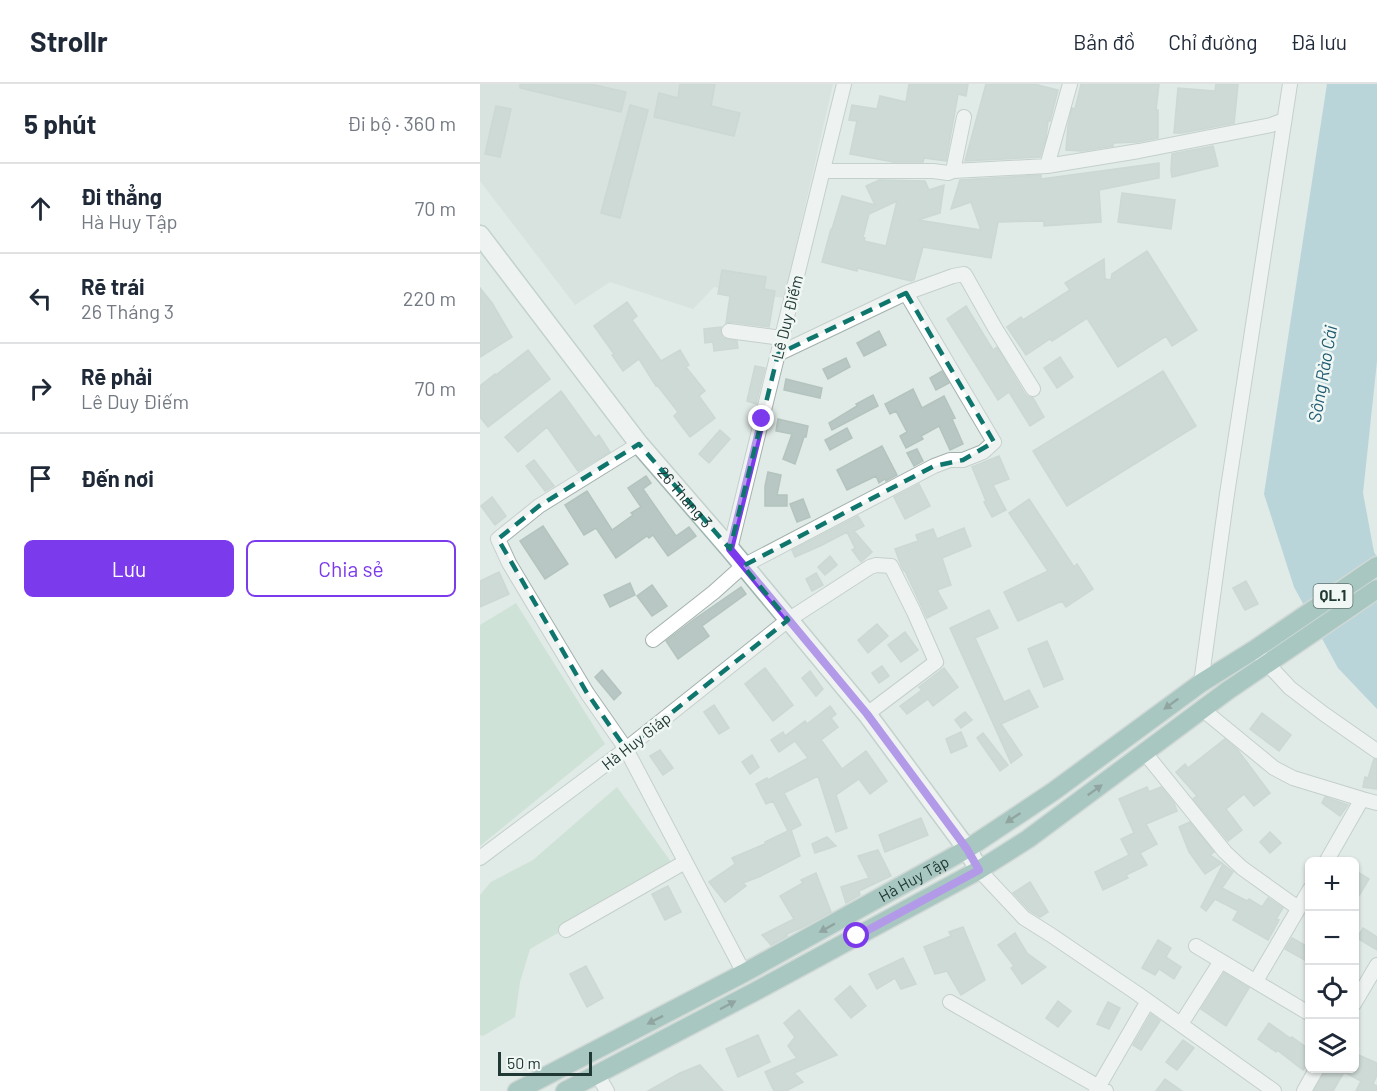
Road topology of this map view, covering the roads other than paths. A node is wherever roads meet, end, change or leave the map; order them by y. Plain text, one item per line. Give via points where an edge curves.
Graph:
1 (844, 84) edge
2 (1070, 84) edge
3 (1290, 84) edge
4 (964, 117) dead end
5 (1284, 120) junction
6 (1047, 166) junction
7 (823, 171) junction
8 (953, 171) junction
9 (480, 235) edge
10 (906, 294) junction
11 (729, 331) dead end
12 (782, 338) junction
13 (778, 354) junction
14 (1033, 389) dead end
15 (639, 444) junction
16 (730, 549) junction
17 (743, 566) junction
18 (1377, 566) edge
19 (1377, 589) edge
20 (789, 620) junction
21 (652, 640) dead end
22 (1254, 650) junction
23 (1267, 664) junction
24 (1201, 682) junction
25 (1203, 709) junction
26 (867, 714) junction
27 (626, 749) junction
28 (1377, 751) edge
29 (1145, 753) junction
30 (1362, 799) junction
31 (1377, 803) edge
32 (967, 849) junction
33 (1328, 857) edge
34 (480, 858) edge
35 (685, 862) junction
36 (979, 870) junction
37 (1305, 897) edge
38 (1298, 908) junction
39 (566, 930) dead end
40 (1196, 946) dead end
41 (1221, 961) junction
42 (1377, 965) edge
43 (744, 973) junction
44 (1256, 981) junction
45 (1359, 996) edge
46 (1148, 1001) junction
47 (950, 1002) dead end
48 (1305, 1011) edge
49 (1181, 1024) junction
50 (1314, 1073) edge
51 (597, 1074) junction
52 (1100, 1089) edge
53 (517, 1091) edge
54 (565, 1091) edge
55 (607, 1091) edge
56 (1274, 1091) edge
57 (1304, 1091) edge

1 - 7 street, Lê Duy Điếm
2 - 6 street
3 - 5 street
4 - 8 street
5 - 6 street
5 - 24 street
6 - 8 street
7 - 8 street
7 - 12 street, Lê Duy Điếm
9 - 15 street, 26 Tháng 3
10 - 13 street
10 - 14 street via 964,274
10 - 17 street via 994,442 983,452 963,460 934,466
11 - 12 street
12 - 13 street, Lê Duy Điếm
13 - 16 street, Lê Duy Điếm
15 - 16 street, 26 Tháng 3
15 - 27 street via 539,506 498,538 587,693
16 - 17 street, 26 Tháng 3
17 - 20 street, 26 Tháng 3
17 - 21 street
18 - 22 main road, Hà Huy Tập / QL.1
19 - 23 main road, Hà Huy Tập / QL.1
20 - 26 street, 26 Tháng 3
20 - 26 street, Hà Huy Giáp via 870,567 891,566 936,662
20 - 27 street, Hà Huy Giáp
22 - 23 street
22 - 24 main road, Hà Huy Tập / QL.1
23 - 25 main road, Hà Huy Tập / QL.1
23 - 28 street via 1315,708
24 -> 32 main road, Hà Huy Tập / QL.1 via 1054,791
25 - 29 main road, Hà Huy Tập / QL.1
25 - 30 street via 1274,768 1293,778
26 - 32 street, 26 Tháng 3
27 - 34 street, Hà Huy Giáp
27 - 35 street
36 -> 29 main road, Hà Huy Tập / QL.1
29 - 38 street via 1225,852
30 - 31 street
30 - 33 street
32 - 36 street, 26 Tháng 3
32 -> 43 main road, Hà Huy Tập / QL.1
35 - 39 street
35 - 43 street
36 - 46 street via 1024,918
51 -> 36 main road, Hà Huy Tập / QL.1
37 - 38 street
38 - 44 street
40 - 41 street
41 - 44 street
41 - 49 street
42 - 45 street
43 -> 53 main road, Hà Huy Tập / QL.1
44 - 48 street
46 - 49 street
46 - 52 street
47 - 52 street
49 - 56 street
50 - 57 street
51 - 54 main road, Hà Huy Tập / QL.1
51 - 55 street

